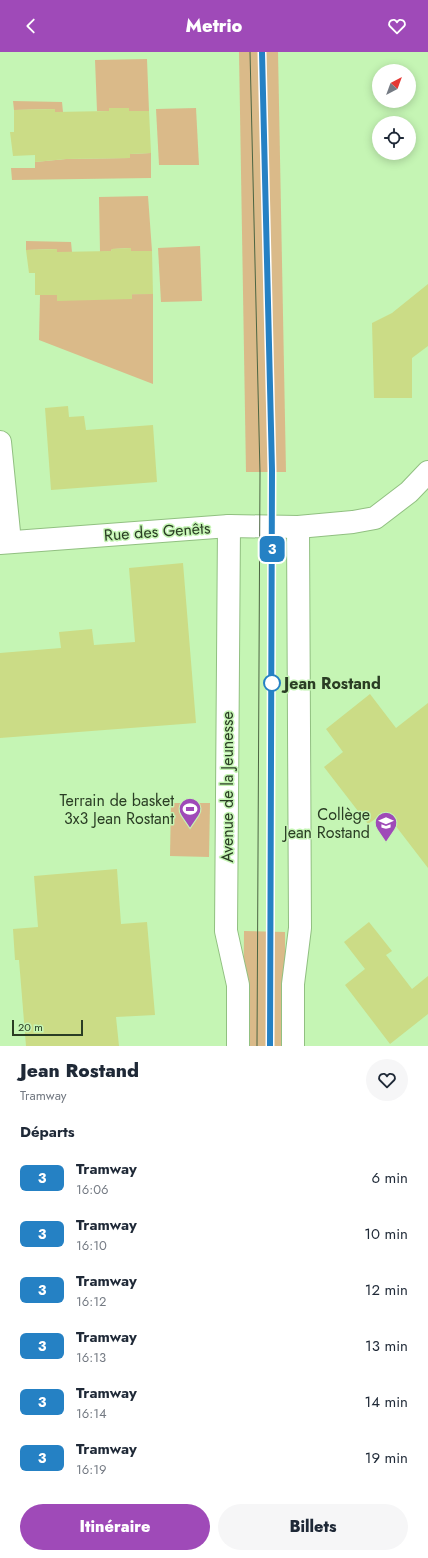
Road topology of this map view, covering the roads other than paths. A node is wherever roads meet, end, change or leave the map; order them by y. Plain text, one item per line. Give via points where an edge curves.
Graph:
1 (0, 442) edge
2 (428, 472) edge
3 (229, 526) junction
4 (306, 527) junction
5 (5, 543) edge
6 (238, 1046) edge
7 (293, 1046) edge

1 - 5 street
2 - 4 street, Rue des Genêts via 409,492 375,518
3 - 4 street, Rue des Genêts
3 - 5 street, Rue des Genêts
3 - 6 street, Avenue de la Jeunesse via 226,932 238,985
4 - 7 street via 300,928 293,984

